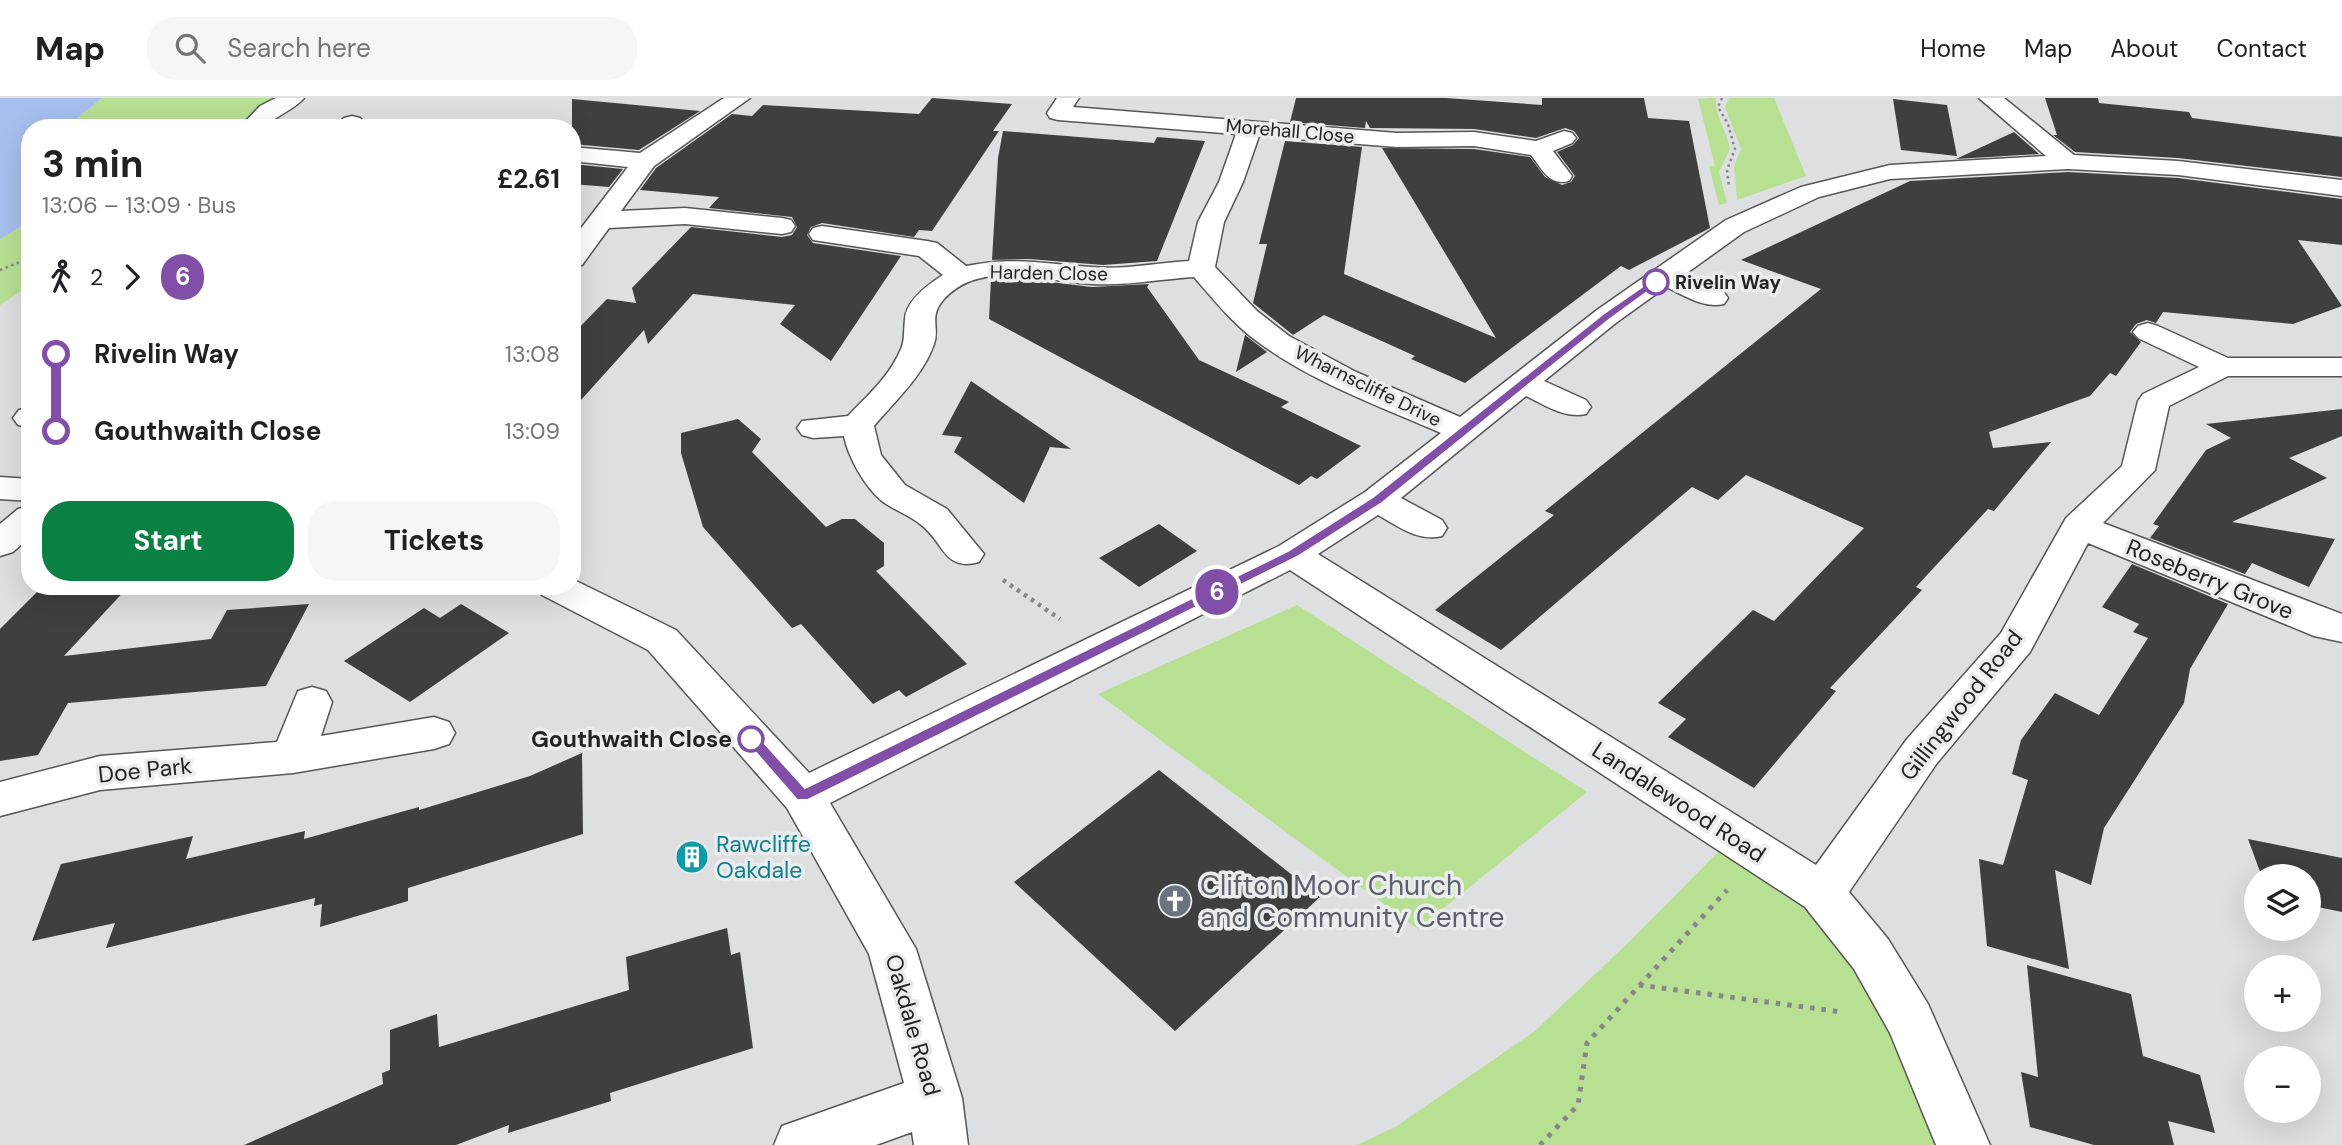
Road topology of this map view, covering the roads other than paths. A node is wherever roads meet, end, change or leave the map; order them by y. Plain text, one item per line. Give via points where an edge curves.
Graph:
1 (293, 98) edge
2 (739, 98) edge
3 (1068, 98) edge
4 (1990, 98) edge
5 (260, 119) edge
6 (1250, 128) junction
7 (1564, 138) dead end
8 (1539, 149) junction
9 (581, 155) edge
10 (645, 161) junction
11 (2069, 173) junction
12 (1560, 176) dead end
13 (1844, 182) junction
14 (2342, 188) edge
15 (2285, 190) junction
16 (2236, 196) dead end
17 (1880, 201) dead end
18 (2342, 210) edge
19 (604, 220) junction
20 (782, 226) dead end
21 (822, 234) dead end
22 (581, 249) edge
23 (1201, 268) junction
24 (961, 275) junction
25 (1664, 276) junction
26 (1714, 298) dead end
27 (2148, 332) dead end
28 (2223, 367) junction
29 (2342, 367) edge
30 (1522, 383) junction
31 (1575, 407) dead end
32 (858, 425) junction
33 (813, 428) dead end
34 (1462, 430) junction
35 (0, 488) edge
36 (21, 489) edge
37 (1377, 500) junction
38 (21, 525) edge
39 (2080, 526) junction
40 (1429, 528) dead end
41 (0, 544) edge
42 (966, 554) road end
43 (1292, 554) junction
44 (573, 595) edge
45 (2342, 628) edge
46 (313, 702) dead end
47 (434, 733) dead end
48 (293, 757) junction
49 (803, 796) junction
50 (0, 799) edge
51 (1822, 893) junction
52 (938, 1122) edge
53 (801, 1145) edge
54 (1963, 1145) edge

1 - 5 street
2 - 10 street
3 - 6 street, Morehall Close via 1058,113
4 - 11 street
6 - 8 street, Morehall Close via 1397,140 1474,139
6 - 23 street via 1211,222
7 - 8 street
8 - 12 street
9 - 10 street
10 - 19 street
11 - 13 street via 1966,165 1890,172
11 - 15 street via 2178,168
13 - 17 street
13 - 25 street via 1735,226
14 - 15 street
15 - 16 street
15 - 18 street
19 - 20 street via 685,216
19 - 22 street
21 - 24 street via 927,249
23 - 24 street, Harden Close via 1093,276 998,268
23 - 34 street, Wharnscliffe Drive via 1239,310 1276,341 1332,372
24 - 32 street, Harden Close via 934,293 919,316 920,342 907,368
25 - 26 street
25 - 30 street
27 - 28 street, Gillingwood Road
28 - 29 street, Gillingwood Road
28 - 39 street, Gillingwood Road via 2154,401 2138,470
30 - 31 street
30 - 34 street
32 - 33 street
32 - 42 street via 865,456 893,493 935,517
34 - 37 street
35 - 36 street
37 - 40 street
37 - 43 street
38 - 41 street
39 - 45 street, Roseberry Grove
39 - 51 street, Gillingwood Road via 2016,642 1922,751
43 - 49 street
43 - 51 street, Landalewood Road
44 - 49 street, Oakdale Road via 662,639
46 - 48 street
47 - 48 street, Doe Park
48 - 50 street, Doe Park via 100,773
49 - 52 street, Oakdale Road via 892,949
51 - 54 street, Landalewood Road via 1871,954 1910,1021
52 - 53 street

